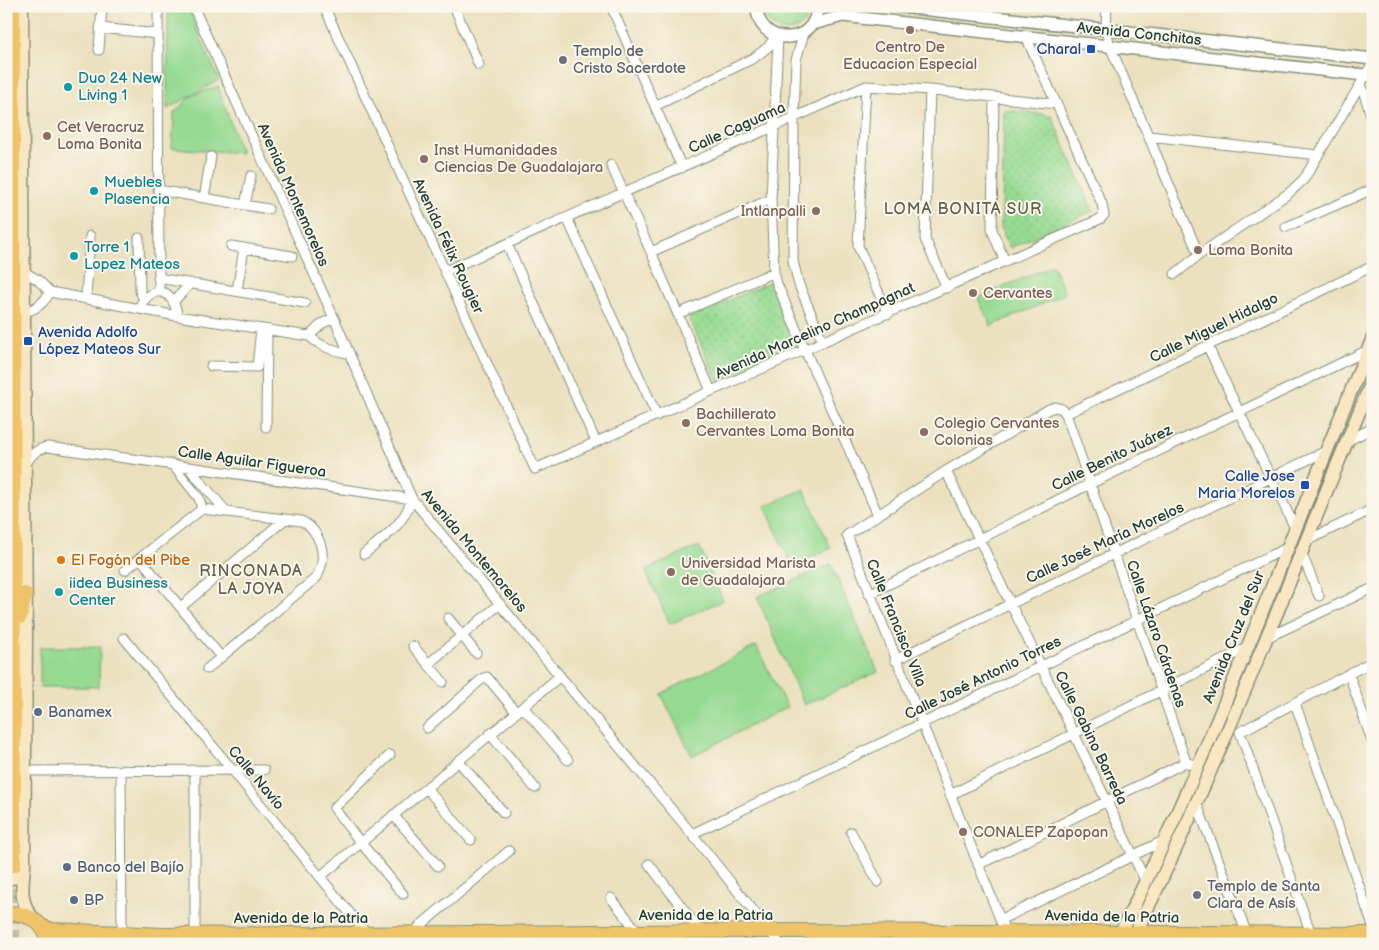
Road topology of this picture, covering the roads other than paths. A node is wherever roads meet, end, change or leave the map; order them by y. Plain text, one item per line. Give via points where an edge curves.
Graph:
1 (13, 6) edge
2 (22, 6) edge
3 (102, 6) edge
4 (158, 6) edge
5 (193, 6) edge
6 (324, 6) edge
7 (454, 6) edge
8 (612, 6) edge
9 (757, 6) edge
10 (818, 6) edge
11 (894, 6) edge
12 (1107, 6) edge
13 (813, 24) junction
14 (100, 28) junction
15 (1106, 30) junction
16 (804, 33) junction
17 (158, 34) junction
18 (777, 36) junction
19 (1026, 37) junction
20 (1110, 46) junction
21 (98, 50) dead end
22 (1373, 59) edge
23 (1373, 63) edge
24 (479, 65) dead end
25 (1366, 78) edge
26 (866, 86) junction
27 (930, 90) junction
28 (994, 98) junction
29 (1056, 104) junction
30 (655, 106) junction
31 (794, 118) junction
32 (1373, 120) edge
33 (775, 126) junction
34 (1150, 136) junction
35 (1318, 155) junction
36 (211, 158) dead end
37 (611, 165) dead end
38 (682, 168) junction
39 (251, 176) dead end
40 (1373, 189) edge
41 (13, 190) junction
42 (158, 190) junction
43 (624, 193) junction
44 (204, 198) junction
45 (771, 199) junction
46 (246, 205) junction
47 (268, 209) dead end
48 (566, 218) junction
49 (1286, 227) dead end
50 (22, 232) junction
51 (90, 236) dead end
52 (139, 238) dead end
53 (507, 244) junction
54 (231, 246) dead end
55 (244, 248) junction
56 (651, 252) junction
57 (1199, 255) junction
58 (292, 256) dead end
59 (1005, 262) junction
60 (1373, 266) edge
61 (23, 271) junction
62 (445, 271) junction
63 (774, 272) junction
64 (1175, 274) dead end
65 (158, 278) junction
66 (192, 283) junction
67 (947, 288) junction
68 (159, 291) junction
69 (237, 291) junction
70 (50, 292) junction
71 (86, 298) junction
72 (144, 300) junction
73 (174, 301) junction
74 (305, 303) dead end
75 (139, 309) junction
76 (23, 312) junction
77 (678, 314) junction
78 (888, 314) junction
79 (177, 316) junction
80 (334, 318) junction
81 (264, 329) junction
82 (309, 336) junction
83 (822, 342) junction
84 (1370, 344) edge
85 (1208, 347) junction
86 (805, 350) junction
87 (348, 353) junction
88 (211, 366) dead end
89 (1373, 379) edge
90 (711, 391) junction
91 (1239, 412) junction
92 (1066, 414) junction
93 (657, 416) junction
94 (266, 427) dead end
95 (1373, 428) edge
96 (1347, 441) junction
97 (596, 442) junction
98 (1326, 451) junction
99 (172, 464) junction
100 (188, 467) junction
101 (24, 468) junction
102 (535, 469) joint
103 (946, 471) junction
104 (1271, 479) junction
105 (1090, 484) junction
106 (412, 499) junction
107 (202, 508) junction
108 (1373, 509) edge
109 (225, 510) junction
110 (878, 515) junction
111 (284, 520) junction
112 (1295, 528) junction
113 (979, 539) junction
114 (1303, 546) junction
115 (1287, 548) junction
116 (364, 554) dead end
117 (1114, 554) junction
118 (140, 558) junction
119 (125, 570) dead end
120 (1373, 588) edge
121 (25, 594) junction
122 (869, 594) junction
123 (1319, 596) dead end
124 (1010, 603) junction
125 (500, 604) junction
126 (181, 607) junction
127 (448, 618) dead end
128 (1137, 619) junction
129 (462, 636) junction
130 (124, 638) dead end
131 (1266, 638) junction
132 (14, 645) junction
133 (413, 646) dead end
134 (1247, 648) junction
135 (476, 653) dead end
136 (221, 657) junction
137 (896, 660) junction
138 (1373, 661) edge
139 (428, 664) junction
140 (1041, 665) junction
141 (207, 669) dead end
142 (1349, 674) junction
143 (560, 676) junction
144 (442, 682) dead end
145 (1161, 690) junction
146 (1295, 702) junction
147 (520, 709) junction
148 (921, 723) junction
149 (427, 728) dead end
150 (1227, 731) junction
151 (1240, 732) junction
152 (1074, 733) junction
153 (490, 734) junction
154 (1373, 744) edge
155 (390, 755) dead end
156 (568, 760) dead end
157 (458, 761) junction
158 (1192, 764) junction
159 (121, 770) junction
160 (195, 770) junction
161 (230, 770) junction
162 (264, 770) dead end
163 (24, 771) junction
164 (426, 788) junction
165 (535, 788) dead end
166 (950, 795) junction
167 (1107, 801) junction
168 (1196, 802) junction
169 (504, 813) dead end
170 (393, 816) junction
171 (851, 832) dead end
172 (692, 834) junction
173 (471, 840) dead end
174 (1166, 840) junction
175 (361, 843) junction
176 (509, 851) dead end
177 (1133, 856) junction
178 (648, 864) dead end
179 (978, 865) junction
180 (19, 866) junction
181 (438, 866) dead end
182 (320, 877) junction
183 (6, 879) tunnel mouth
184 (878, 882) dead end
185 (1146, 882) junction
186 (403, 894) dead end
187 (611, 898) dead end
188 (6, 913) edge
189 (37, 922) junction
190 (1373, 926) edge
191 (700, 931) junction
192 (770, 931) junction
193 (638, 932) junction
194 (1005, 932) edge
195 (122, 934) junction
196 (367, 934) junction
197 (1247, 934) junction
198 (1311, 934) junction
199 (1373, 934) edge
200 (417, 938) edge
201 (167, 939) edge
202 (195, 939) edge
203 (1125, 939) edge
204 (47, 944) edge
205 (780, 944) edge

1 - 41 main road
2 - 50 main road
3 - 14 street
4 - 17 street
5 - 80 street, Avenida Montemorelos
6 - 62 street, Avenida Félix Rougier
7 - 24 street
8 - 30 street
9 - 18 street via 762,25
10 - 13 street
11 - 15 street, Avenida Conchitas
12 - 15 street
13 - 16 street
13 - 19 street, Avenida Conchitas via 843,16
14 - 17 street
14 - 21 street
15 - 20 street
15 - 22 street, Avenida Conchitas
16 - 18 street via 796,37
16 - 31 street via 796,60
17 - 42 street
18 - 30 street via 754,58
18 - 33 street
19 - 20 street, Avenida Conchitas
19 - 29 street
20 - 25 street, Avenida Conchitas
20 - 34 street
23 - 25 street
25 - 32 street
25 - 35 street
26 - 27 street, Calle Caguama
26 - 31 street, Calle Caguama
26 - 78 street via 858,246
27 - 28 street, Calle Caguama
27 - 67 street via 926,239
28 - 29 street, Calle Caguama
28 - 59 street via 992,230
29 - 59 street, Avenida Marcelino Champagnat via 1102,204 1104,215
30 - 38 street
31 - 33 street, Calle Caguama
31 - 83 street via 793,261
33 - 38 street, Calle Caguama
33 - 45 street
34 - 35 street
34 - 57 street
35 - 57 street via 1304,179 1289,193
36 - 44 street
37 - 43 street
38 - 43 street, Calle Caguama
39 - 46 street
40 - 49 street
41 - 50 main road
41 - 132 main road
42 - 44 street
42 - 65 street
43 - 48 street, Calle Caguama
43 - 56 street
44 - 46 street
45 - 56 street
45 - 63 street
46 - 47 street
48 - 53 street, Calle Caguama
48 - 93 street
50 - 61 main road
51 - 71 street
52 - 72 street via 140,291
53 - 62 street, Calle Caguama
53 - 97 street
54 - 55 street
55 - 58 street
55 - 69 street
56 - 77 street
57 - 64 street
59 - 67 street, Avenida Marcelino Champagnat
60 - 85 street, Calle Miguel Hidalgo
61 - 70 street
61 - 76 main road
62 - 102 street, Avenida Félix Rougier
63 - 77 street
63 - 86 street
65 - 66 street
65 - 68 street
66 - 69 street
66 - 73 street
67 - 78 street, Avenida Marcelino Champagnat
68 - 72 street
68 - 73 street
69 - 74 street
70 - 71 street
70 - 76 street via 44,302
71 - 75 street
72 - 75 street
73 - 79 street
75 - 79 street
76 - 101 main road
77 - 90 street
78 - 83 street, Avenida Marcelino Champagnat
79 - 81 street
80 - 82 street
80 - 87 street, Avenida Montemorelos
81 - 82 street
81 - 88 street via 257,367
81 - 94 street
82 - 87 street via 326,348
83 - 86 street, Avenida Marcelino Champagnat
84 - 91 street, Calle Benito Juárez
84 - 98 main road, Avenida Cruz del Sur
85 - 91 street
85 - 92 street, Calle Miguel Hidalgo
86 - 90 street, Avenida Marcelino Champagnat
86 - 110 street
87 - 106 street, Avenida Montemorelos
89 - 96 main road, Avenida Cruz del Sur
90 - 93 street, Avenida Marcelino Champagnat
91 - 104 street
91 - 105 street, Calle Benito Juárez
92 - 103 street via 1062,409 1049,409
92 - 105 street, Calle Lázaro Cárdenas
93 - 97 street, Avenida Marcelino Champagnat
95 - 96 street
96 - 114 main road, Avenida Cruz del Sur
97 - 102 street, Avenida Marcelino Champagnat
98 - 104 street, Calle José María Morelos
98 - 112 main road, Avenida Cruz del Sur
99 - 100 street, Calle Aguilar Figueroa
99 - 101 street, Calle Aguilar Figueroa via 48,447 32,454
99 - 107 street via 199,498
100 - 106 street, Calle Aguilar Figueroa
100 - 109 street
101 - 121 main road
103 - 110 street
103 - 113 street, Calle Gabino Barreda
104 - 112 street
104 - 117 street, Calle José María Morelos
105 - 113 street, Calle Benito Juárez
105 - 117 street, Calle Lázaro Cárdenas
106 - 116 street via 401,522
106 - 125 street, Avenida Montemorelos
107 - 109 street
107 - 118 street
108 - 114 street
109 - 111 street
110 - 122 street, Calle Francisco Villa via 847,535
111 - 126 street
111 - 136 street via 307,523 316,534 322,563 317,577
112 - 115 main road, Avenida Cruz del Sur
113 - 122 street, Calle Benito Juárez
113 - 124 street, Calle Gabino Barreda
114 - 123 street
114 - 131 main road, Avenida Cruz del Sur
115 - 128 street, Calle José Antonio Torres
115 - 134 main road, Avenida Cruz del Sur
117 - 124 street, Calle José María Morelos
117 - 128 street, Calle Lázaro Cárdenas
118 - 119 street
118 - 126 street
120 - 131 street
121 - 132 main road
121 - 163 main road
122 - 137 street, Calle Francisco Villa
124 - 137 street, Calle José María Morelos
124 - 140 street, Calle Gabino Barreda
125 - 129 street
125 - 143 street, Avenida Montemorelos
126 - 136 street
127 - 129 street
128 - 140 street, Calle José Antonio Torres
128 - 145 street, Calle Lázaro Cárdenas
129 - 135 street
129 - 139 street
130 - 161 street, Calle Navío
131 - 150 main road, Avenida Cruz del Sur
132 - 180 main road
133 - 139 street
134 - 145 street
134 - 158 main road, Avenida Cruz del Sur
136 - 141 street
137 - 148 street, Calle Francisco Villa
138 - 142 street
139 - 144 street
140 - 148 street, Calle José Antonio Torres
140 - 152 street, Calle Gabino Barreda
142 - 146 street
142 - 154 street
143 - 147 street
143 - 172 street, Avenida Montemorelos
145 - 152 street
145 - 158 street, Calle Lázaro Cárdenas
146 - 151 street
146 - 190 street
147 - 149 street via 486,677
147 - 153 street
147 - 156 street
148 - 166 street, Calle Francisco Villa
148 - 172 street, Calle José Antonio Torres
150 - 151 street
150 - 168 main road, Avenida Cruz del Sur
151 - 198 street
152 - 166 street
152 - 167 street, Calle Gabino Barreda
153 - 157 street
153 - 165 street
155 - 175 street via 334,808
157 - 164 street
157 - 169 street
158 - 167 street
158 - 174 main road, Avenida Cruz del Sur
159 - 160 street
159 - 163 street
159 - 195 street
160 - 161 street
160 - 202 street
161 - 162 street
161 - 182 street, Calle Navío
163 - 180 main road
164 - 170 street
164 - 173 street
166 - 179 street, Calle Francisco Villa
167 - 177 street, Calle Gabino Barreda
167 - 179 street
168 - 197 street
168 - 203 main road, Avenida Cruz del Sur
170 - 175 street
170 - 181 street
171 - 184 street
172 - 192 street, Avenida Montemorelos
174 - 177 street
174 - 185 main road, Avenida Cruz del Sur
175 - 182 street
175 - 186 street
176 - 200 street via 428,918
177 - 185 street, Calle Gabino Barreda
177 - 194 street
178 - 191 street
179 - 194 street, Calle Francisco Villa
180 - 183 main road via 17,877
180 - 189 main road via 22,894 28,912
182 - 196 street, Calle Navío
185 - 203 main road, Avenida Cruz del Sur
187 - 193 street
188 - 189 main road, Avenida de la Patria
189 - 195 main road, Avenida de la Patria via 52,930
189 - 204 main road
191 - 192 main road, Avenida de la Patria
191 - 193 main road, Avenida de la Patria
192 - 194 main road, Avenida de la Patria
192 - 205 street, Avenida Montemorelos
193 - 200 main road, Avenida de la Patria
194 - 203 main road, Avenida de la Patria
195 - 201 main road, Avenida de la Patria
196 - 200 main road, Avenida de la Patria
196 - 202 main road, Avenida de la Patria
197 - 198 main road, Avenida de la Patria
197 - 203 main road, Avenida de la Patria
198 - 199 main road, Avenida de la Patria
201 - 202 main road, Avenida de la Patria

